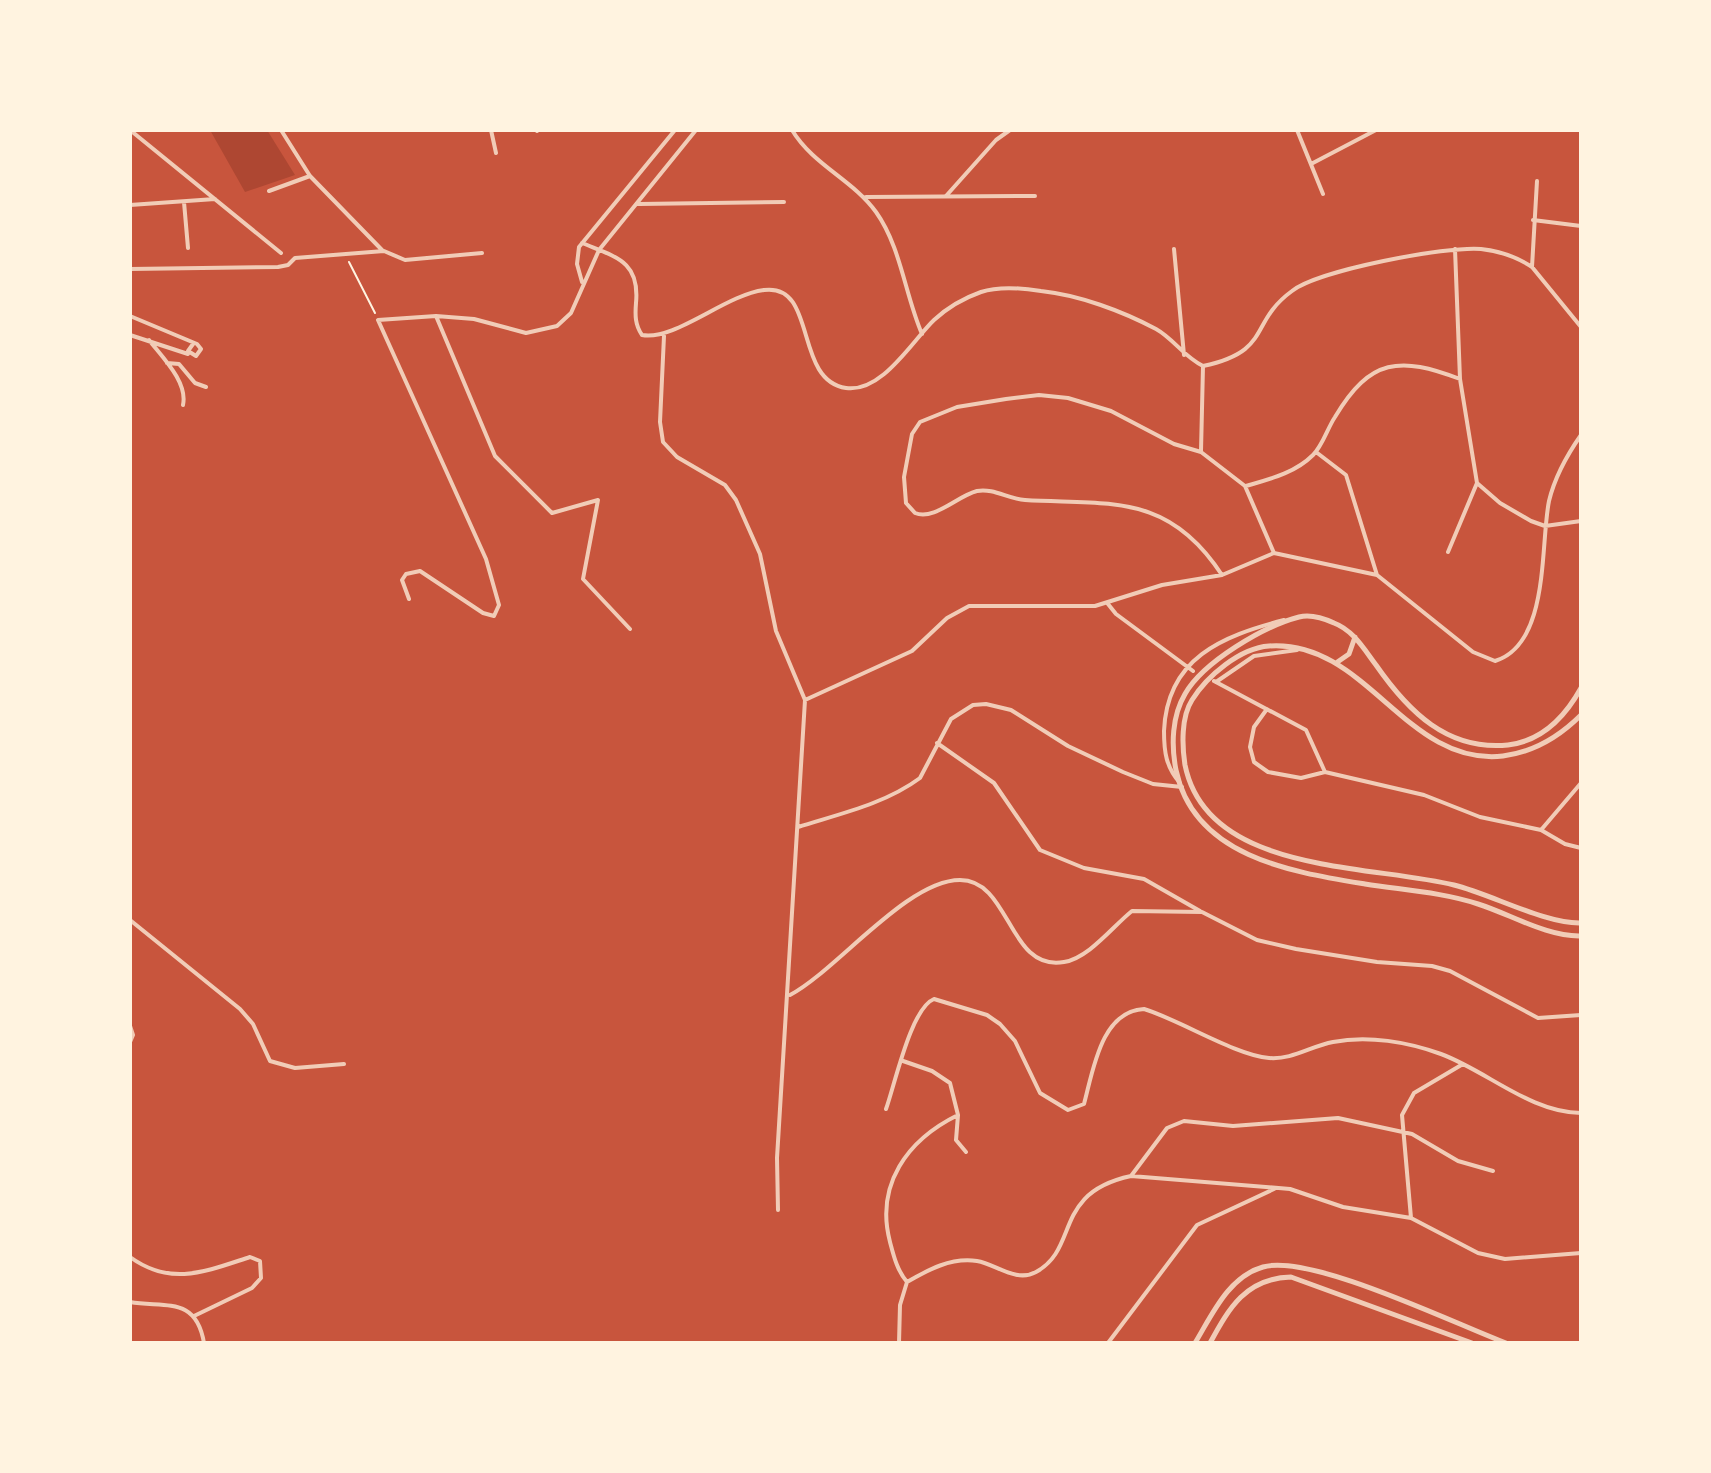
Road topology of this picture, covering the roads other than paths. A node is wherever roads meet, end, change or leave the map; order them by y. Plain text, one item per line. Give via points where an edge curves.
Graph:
1 (130, 130) edge
2 (281, 130) edge
3 (491, 130) edge
4 (675, 130) edge
5 (696, 130) edge
6 (792, 130) edge
7 (1010, 130) edge
8 (1297, 130) edge
9 (1376, 130) edge
10 (496, 153) dead end
11 (1311, 164) junction
12 (310, 176) junction
13 (1537, 181) dead end
14 (269, 191) dead end
15 (1323, 194) dead end
16 (946, 196) junction
17 (1035, 196) dead end
18 (864, 197) junction
19 (215, 199) junction
20 (184, 202) junction
21 (784, 202) dead end
22 (639, 204) junction
23 (130, 205) edge
24 (1533, 220) junction
25 (1581, 226) edge
26 (582, 243) junction
27 (188, 248) dead end
28 (1174, 249) dead end
29 (1455, 249) junction
30 (599, 250) junction
31 (384, 251) junction
32 (281, 253) dead end
33 (482, 253) dead end
34 (1532, 267) junction
35 (130, 269) edge
36 (582, 284) junction
37 (130, 316) edge
38 (436, 316) junction
39 (1581, 327) edge
40 (922, 334) junction
41 (130, 335) edge
42 (664, 336) junction
43 (149, 340) junction
44 (193, 344) junction
45 (190, 355) junction
46 (1184, 355) junction
47 (167, 363) junction
48 (1203, 366) junction
49 (1460, 379) junction
50 (206, 387) dead end
51 (183, 405) dead end
52 (1581, 435) edge
53 (1201, 452) junction
54 (1316, 452) junction
55 (1477, 483) junction
56 (1245, 486) junction
57 (1581, 521) edge
58 (1545, 526) junction
59 (1448, 552) dead end
60 (1274, 553) junction
61 (1222, 575) junction
62 (1377, 575) junction
63 (409, 599) dead end
64 (1108, 604) junction
65 (1298, 617) junction
66 (630, 629) dead end
67 (1355, 637) junction
68 (1298, 650) junction
69 (1336, 663) junction
70 (1185, 666) junction
71 (1193, 671) dead end
72 (1581, 688) edge
73 (805, 700) junction
74 (1267, 709) junction
75 (1581, 715) edge
76 (937, 743) junction
77 (1325, 772) junction
78 (1581, 783) edge
79 (1182, 785) junction
80 (798, 827) junction
81 (1541, 830) junction
82 (1581, 848) edge
83 (1340, 865) junction
84 (1355, 868) junction
85 (1336, 879) junction
86 (1350, 882) junction
87 (1202, 912) junction
88 (130, 920) edge
89 (1581, 923) edge
90 (1581, 936) edge
91 (790, 995) junction
92 (1581, 1015) edge
93 (130, 1026) edge
94 (130, 1042) edge
95 (903, 1061) junction
96 (344, 1064) dead end
97 (1465, 1064) junction
98 (886, 1109) dead end
99 (1581, 1113) edge
100 (958, 1115) junction
101 (1402, 1131) junction
102 (966, 1152) dead end
103 (1493, 1171) dead end
104 (1131, 1176) junction
105 (1275, 1188) junction
106 (778, 1210) dead end
107 (1411, 1218) junction
108 (1581, 1253) edge
109 (130, 1257) edge
110 (907, 1282) junction
111 (130, 1302) edge
112 (194, 1316) junction
113 (1449, 1320) junction
114 (1444, 1332) junction
115 (204, 1343) edge
116 (899, 1343) edge
117 (1108, 1343) edge
118 (1195, 1343) edge
119 (1210, 1343) edge
120 (1472, 1343) edge
121 (1506, 1343) edge

1 - 19 street
2 - 12 street
3 - 10 street
4 - 26 street
5 - 22 street
6 - 18 street via 808,152
7 - 16 street
8 - 11 street
9 - 11 street
11 - 15 street
12 - 14 street
12 - 31 street
13 - 24 street
16 - 17 street
16 - 18 street
18 - 40 street via 885,225
19 - 20 street
19 - 32 street
20 - 23 street
20 - 27 street
21 - 22 street
22 - 30 street
24 - 25 street
24 - 34 street
26 - 30 street
26 - 36 street via 577,264
28 - 46 street
29 - 34 street via 1492,251
29 - 48 street via 1344,271 1299,286 1278,303 1250,349
29 - 49 street
30 - 36 street
30 - 42 street via 633,273 642,335
31 - 33 street via 405,260
31 - 35 street via 295,258 278,267
34 - 39 street
36 - 38 street via 571,313 542,331 526,333 481,320
37 - 44 street
38 - 63 street via 378,320 486,559 499,605 494,616 483,613 420,571 402,580
38 - 66 street via 495,456 508,473 552,513 598,500 583,579
40 - 42 street via 881,375 855,388 837,385 819,370 798,310 777,290 726,303
40 - 46 street via 951,307 984,291 1044,291 1158,330
41 - 43 street
42 - 73 street via 663,442 677,457 725,485 736,500 760,554 776,631
43 - 45 street
43 - 47 street
44 - 45 street
44 - 45 street via 201,353
46 - 48 street
47 - 50 street via 179,364 195,383
47 - 51 street via 181,386
48 - 53 street
49 - 54 street via 1413,363 1380,368 1348,397
49 - 55 street
52 - 58 street via 1561,465
53 - 56 street
53 - 61 street via 1111,411 1068,398 1006,399 957,407 920,422 912,434 904,491 910,509 921,516 981,490 1022,500 1122,503 1175,528
54 - 56 street via 1289,471
54 - 62 street via 1346,475
55 - 58 street via 1500,503
55 - 59 street
56 - 60 street
57 - 58 street
58 - 62 street via 1539,597 1525,636 1516,650 1495,661 1473,652
60 - 61 street
60 - 62 street
61 - 64 street via 1162,585
64 - 70 street
64 - 73 street via 969,606 947,618 912,651
65 - 67 street via 1332,622
65 - 70 street via 1232,637
65 - 79 street via 1214,663 1184,695 1175,721 1174,753
67 - 69 street via 1349,654
67 - 72 street via 1407,707 1431,727 1465,741 1498,746 1527,740 1556,723
68 - 69 street
68 - 74 street via 1254,656 1215,682
68 - 83 street via 1259,648 1207,681 1188,707 1185,762 1204,809 1230,832 1264,849
69 - 75 street via 1433,740 1481,757 1538,747
70 - 71 street
70 - 79 street via 1165,723 1166,761
73 - 80 street
74 - 77 street via 1306,730
74 - 77 street via 1250,738 1260,768 1293,778
76 - 79 street via 960,711 998,705 1123,772 1153,784
76 - 80 street via 920,778 912,783 861,807
76 - 87 street via 994,783 1040,850 1084,868 1144,879
77 - 81 street
78 - 81 street
79 - 85 street via 1199,818 1221,842 1280,866
80 - 91 street
81 - 82 street
83 - 84 street
83 - 85 street
84 - 86 street
84 - 89 street via 1451,884
85 - 86 street
86 - 90 street via 1455,898 1562,935
87 - 91 street via 1132,911 1075,958 1054,962 1022,944 985,888 961,880 947,882 892,914
87 - 92 street via 1245,935 1283,946 1450,971 1538,1018
88 - 96 street via 240,1009 270,1061 295,1068
91 - 106 street
93 - 94 street
95 - 97 street via 916,1016 934,999 1000,1024 1015,1041 1040,1093 1068,1110 1084,1104 1103,1042 1119,1017 1131,1010 1172,1017 1260,1057 1281,1058 1336,1041 1377,1039
95 - 98 street
95 - 100 street via 950,1083
97 - 99 street via 1537,1103
97 - 101 street via 1414,1093 1402,1115
100 - 102 street via 956,1140
100 - 110 street via 922,1139 890,1180 886,1218
101 - 103 street via 1458,1161
101 - 104 street via 1338,1118 1233,1126 1184,1121 1167,1128
101 - 107 street
104 - 105 street
104 - 110 street via 1089,1192 1037,1271 1022,1275 966,1260
105 - 107 street
105 - 117 street via 1197,1225
107 - 108 street via 1493,1257
109 - 112 street via 148,1269 180,1276 250,1257 260,1261 261,1278 252,1288
110 - 116 street
111 - 112 street via 175,1305
112 - 115 street
113 - 114 street
113 - 118 street via 1319,1271 1279,1264 1252,1271 1226,1293
113 - 121 street
114 - 119 street via 1302,1279 1275,1277 1239,1295
114 - 120 street

